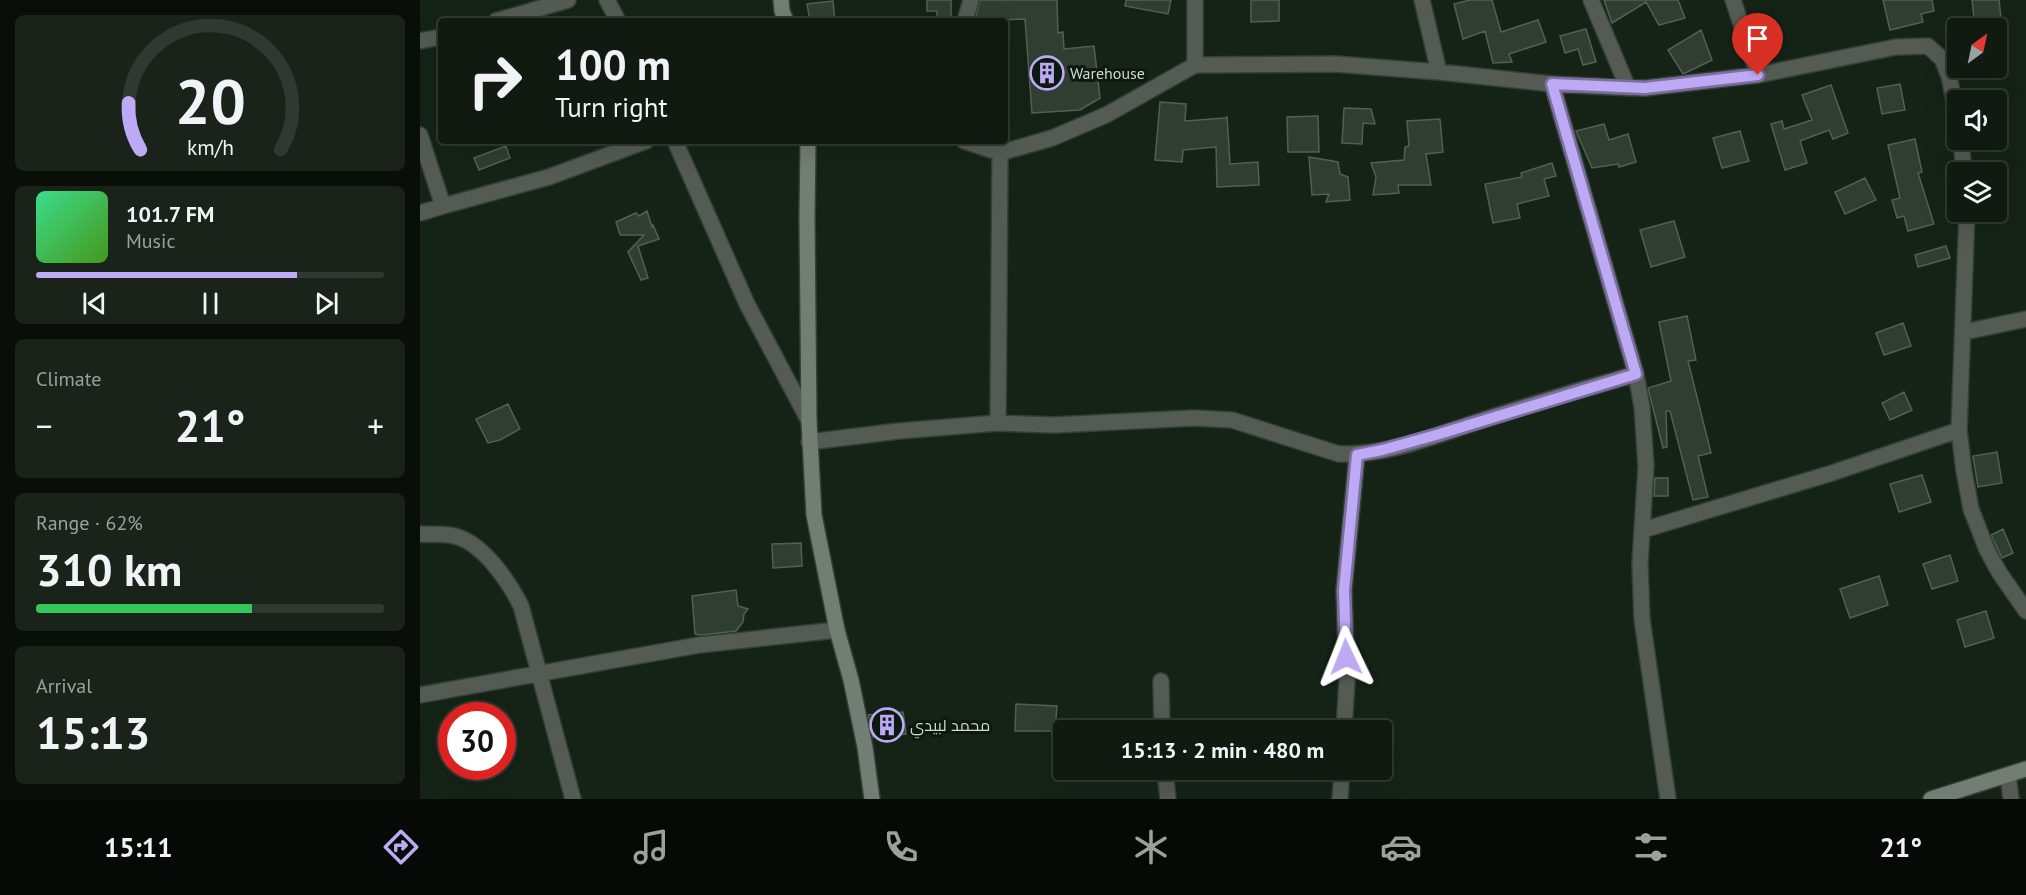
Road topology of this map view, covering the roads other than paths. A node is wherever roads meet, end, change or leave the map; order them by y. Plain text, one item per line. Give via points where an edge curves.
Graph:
1 (568, 0) edge
2 (607, 0) edge
3 (782, 0) edge
4 (970, 0) edge
5 (1195, 0) edge
6 (1422, 0) edge
7 (1591, 0) edge
8 (1733, 0) edge
9 (506, 18) edge
10 (616, 18) edge
11 (785, 18) edge
12 (966, 18) edge
13 (438, 38) edge
14 (420, 41) edge
15 (1195, 65) junction
16 (1438, 72) junction
17 (1758, 75) junction
18 (1552, 84) junction
19 (1628, 88) junction
20 (1952, 90) edge
21 (420, 135) edge
22 (638, 144) edge
23 (676, 144) edge
24 (808, 144) edge
25 (973, 144) edge
26 (1000, 153) junction
27 (443, 206) junction
28 (420, 213) edge
29 (1967, 222) edge
30 (2026, 320) edge
31 (1964, 332) junction
32 (1636, 374) junction
33 (809, 421) junction
34 (998, 423) junction
35 (1959, 430) junction
36 (809, 442) junction
37 (1357, 455) junction
38 (1643, 530) junction
39 (420, 534) edge
40 (2026, 611) edge
41 (837, 630) junction
42 (539, 674) junction
43 (1161, 681) dead end
44 (420, 695) edge
45 (1162, 720) edge
46 (1345, 720) edge
47 (2026, 769) edge
48 (2008, 775) junction
49 (1166, 780) edge
50 (1341, 780) edge
51 (573, 799) edge
52 (872, 799) edge
53 (1168, 799) edge
54 (1340, 799) edge
55 (1668, 799) edge
56 (1931, 799) edge
57 (2011, 799) edge

1 - 9 street
2 - 10 street
3 - 11 street
4 - 12 street
5 - 15 street
6 - 16 street
7 - 19 street
8 - 17 street
13 - 14 street
15 - 16 street via 1335,64
15 - 26 street via 1106,115 1052,138
16 - 18 street
17 - 19 street
17 - 20 street via 1896,47 1928,46 1942,59
18 - 19 street
18 - 32 street
21 - 27 street
22 - 27 street via 549,177
23 - 33 street via 747,304
24 - 33 street
25 - 26 street
26 - 34 street
27 - 28 street
29 - 31 street
30 - 31 street
31 - 35 street
32 - 37 street
32 - 38 street via 1646,466
33 - 36 street
34 - 36 street
34 - 37 street via 1232,420 1339,454
35 - 38 street
35 - 40 street via 1971,509 1999,572
36 - 41 street via 814,515
37 - 46 street via 1344,590
38 - 55 street via 1642,619
39 - 42 street via 457,536 471,543 512,586
41 - 42 street via 699,645
41 - 52 street via 865,747
42 - 44 street
42 - 51 street
43 - 45 street
47 - 48 street
48 - 56 street
48 - 57 street
49 - 53 street
50 - 54 street

